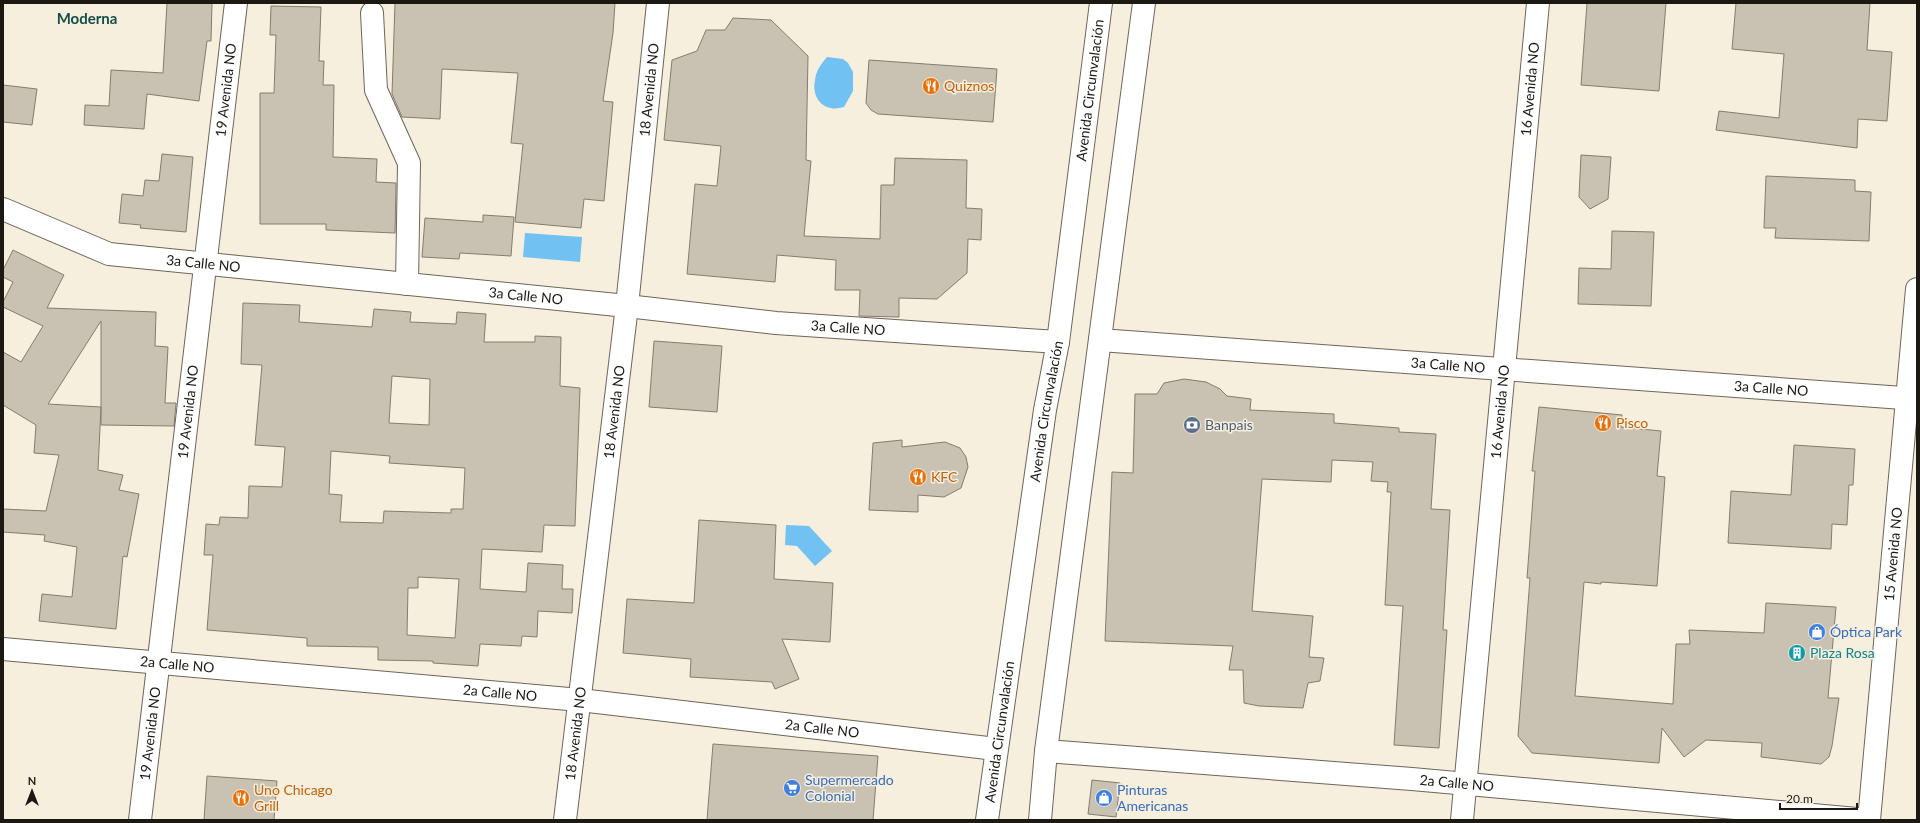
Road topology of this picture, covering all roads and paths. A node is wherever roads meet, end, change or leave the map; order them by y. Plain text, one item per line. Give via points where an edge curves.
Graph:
1 (236, 3) edge
2 (658, 3) edge
3 (1102, 3) edge
4 (1144, 3) edge
5 (1538, 3) edge
6 (372, 13) dead end
7 (3, 209) edge
8 (206, 263) junction
9 (407, 284) junction
10 (1917, 289) edge
11 (627, 306) junction
12 (1100, 340) junction
13 (1058, 342) junction
14 (1504, 368) junction
15 (1912, 399) edge
16 (3, 649) edge
17 (160, 663) junction
18 (580, 700) junction
19 (996, 749) junction
20 (1046, 751) junction
21 (1466, 785) junction
22 (140, 820) edge
23 (565, 820) edge
24 (987, 820) edge
25 (1040, 820) edge
26 (1462, 820) edge
27 (1869, 820) edge

1 - 8 main road, 19 Avenida NO
2 - 11 main road, 18 Avenida NO
3 - 13 main road, Avenida Circunvalación
4 - 12 main road
5 - 14 main road, 16 Avenida NO
6 - 9 main road via 376,90 408,163
7 - 8 main road, 3a Calle NO via 109,254
8 - 9 main road, 3a Calle NO
8 - 17 main road, 19 Avenida NO
9 - 11 main road, 3a Calle NO
10 - 15 main road, 15 Avenida NO
11 - 13 main road, 3a Calle NO via 776,323
11 - 18 main road, 18 Avenida NO
12 - 14 main road, 3a Calle NO
12 - 20 main road
13 - 19 main road, Avenida Circunvalación via 1045,410
14 - 15 main road, 3a Calle NO
14 - 21 main road, 16 Avenida NO
15 - 27 main road, 15 Avenida NO
16 - 17 main road, 2a Calle NO
17 - 18 main road, 2a Calle NO
17 - 22 main road, 19 Avenida NO
18 - 19 main road, 2a Calle NO
18 - 23 main road, 18 Avenida NO
19 - 24 main road, Avenida Circunvalación
20 - 21 main road, 2a Calle NO
20 - 25 main road
21 - 26 main road, 16 Avenida NO
21 - 27 main road, 2a Calle NO

